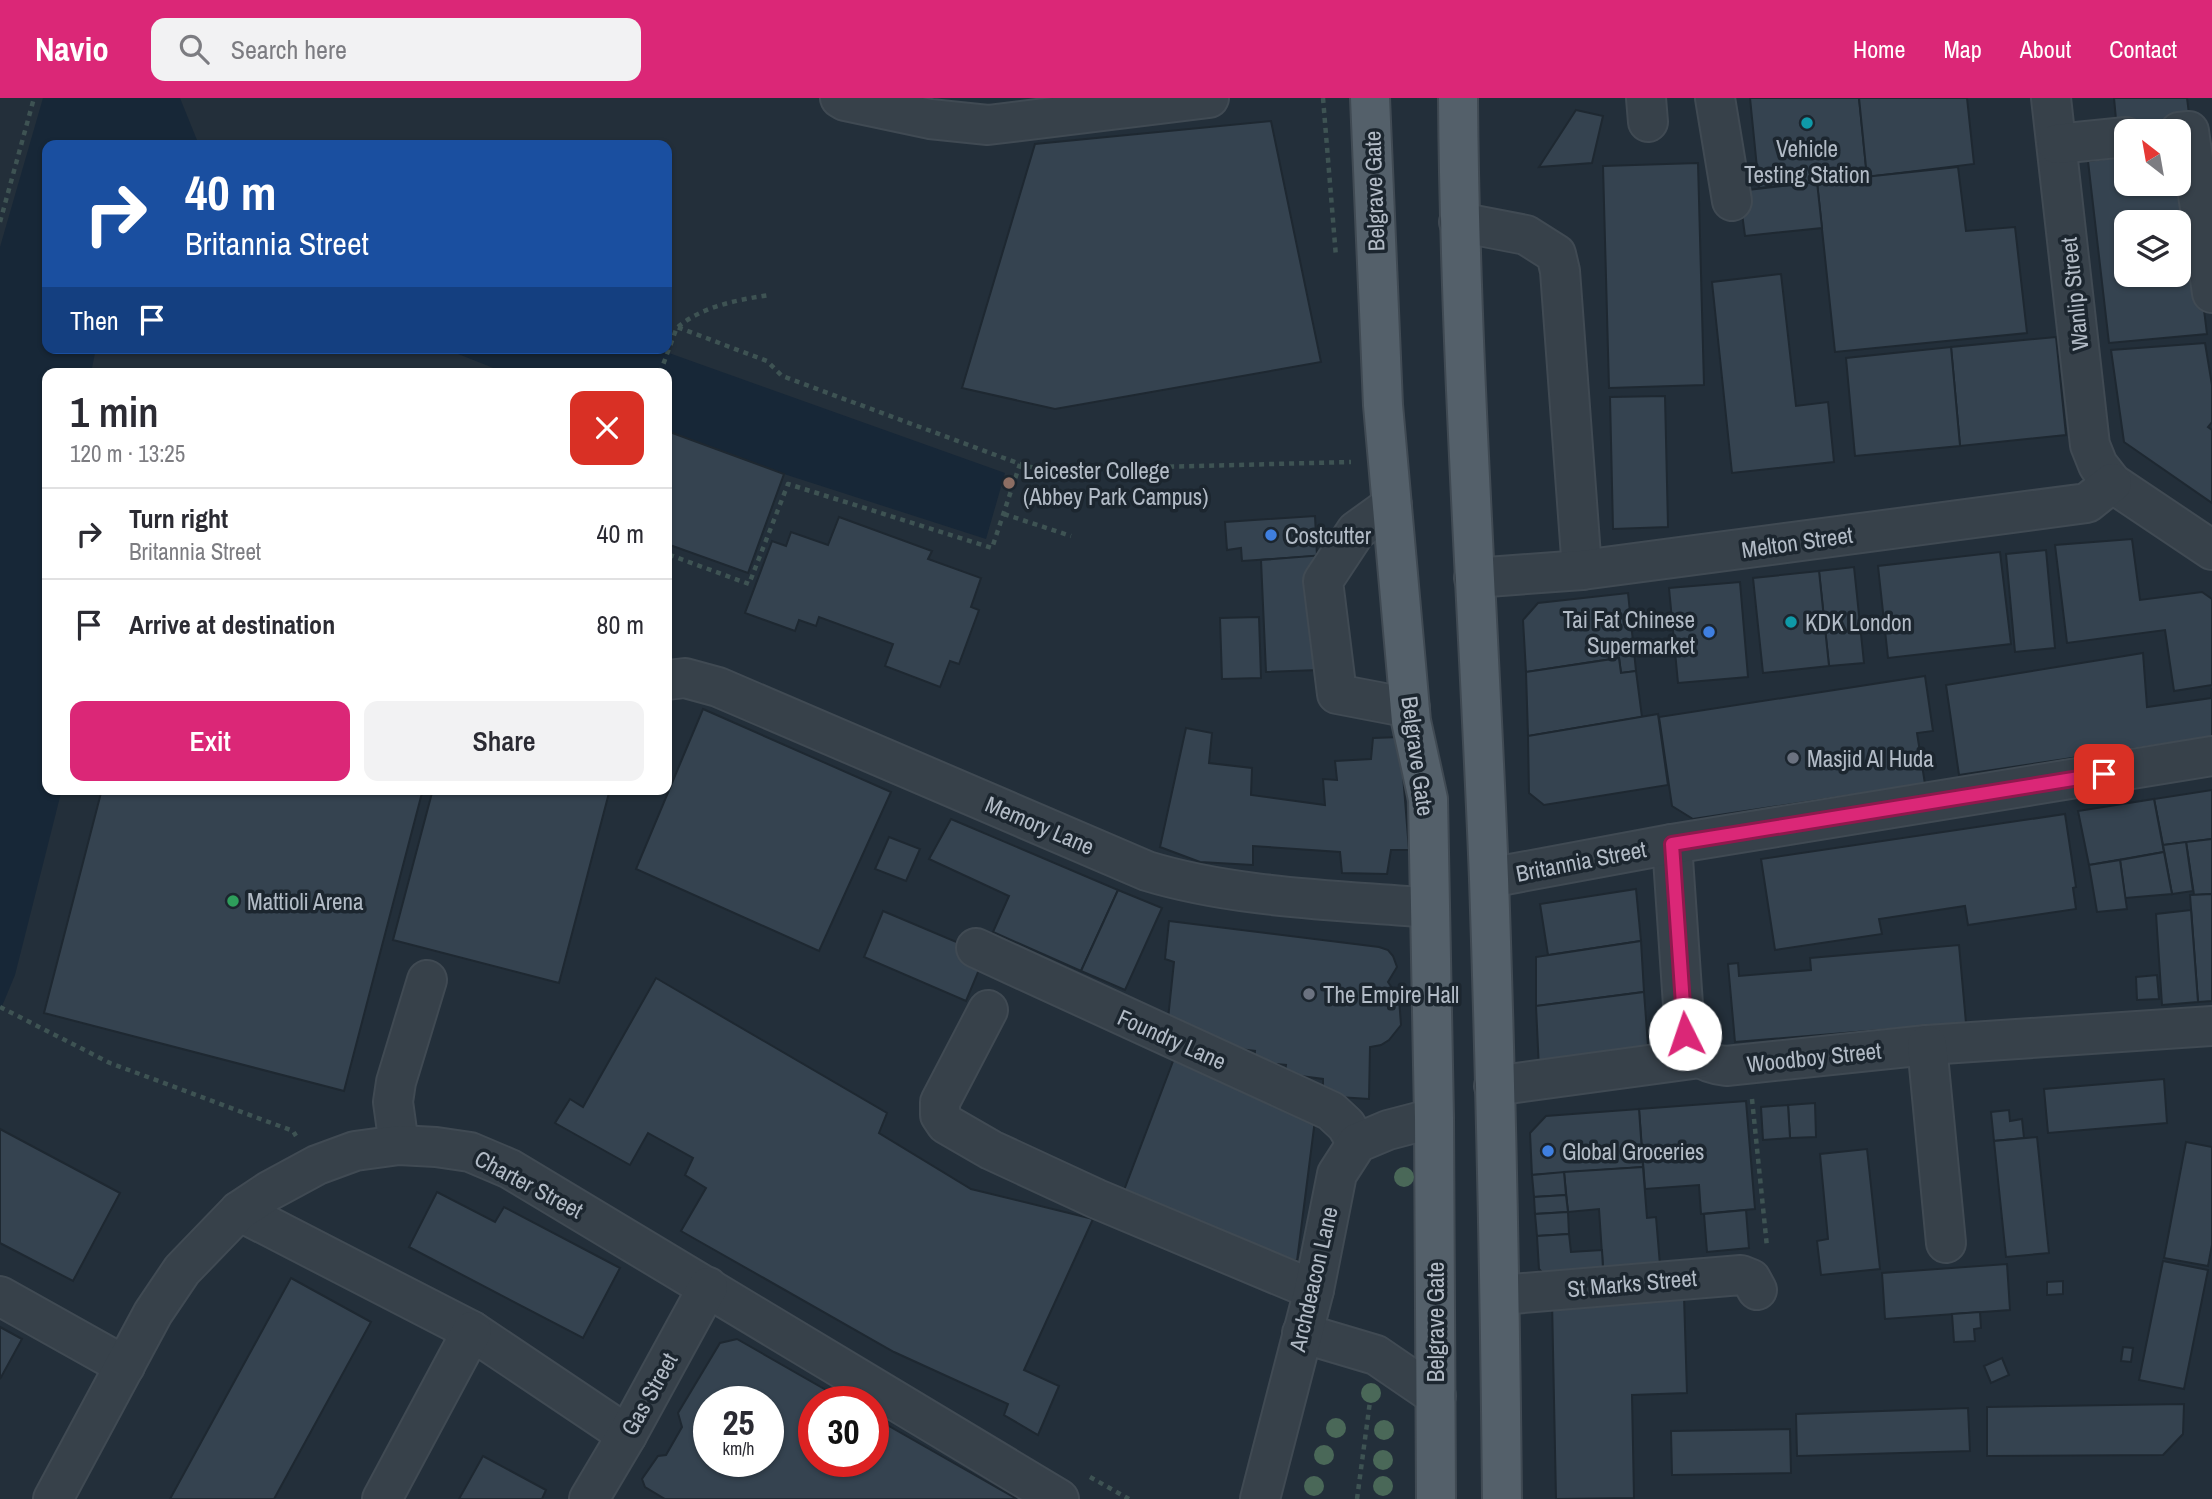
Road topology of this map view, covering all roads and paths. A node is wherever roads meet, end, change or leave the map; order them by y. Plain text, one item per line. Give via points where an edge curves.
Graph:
1 (34, 98) edge
2 (840, 98) edge
3 (1209, 98) edge
4 (1370, 98) edge
5 (1458, 98) edge
6 (1715, 98) edge
7 (2051, 98) edge
8 (2114, 139) edge
9 (2057, 144) junction
10 (2191, 145) edge
11 (1732, 201) dead end
12 (0, 222) edge
13 (1460, 222) junction
14 (2212, 293) edge
15 (769, 295) dead end
16 (677, 327) junction
17 (672, 340) edge
18 (1356, 462) dead end
19 (1020, 464) junction
20 (2112, 483) junction
21 (1392, 505) junction
22 (1004, 514) junction
23 (1071, 536) dead end
24 (2212, 550) edge
25 (672, 556) edge
26 (1582, 570) junction
27 (1474, 578) junction
28 (673, 671) edge
29 (1410, 708) junction
30 (2212, 756) edge
31 (1672, 844) junction
32 (1489, 878) junction
33 (1430, 908) junction
34 (976, 948) dead end
35 (427, 980) dead end
36 (0, 1007) edge
37 (988, 1010) dead end
38 (2212, 1026) edge
39 (1927, 1045) junction
40 (1700, 1058) junction
41 (1752, 1063) junction
42 (1494, 1086) junction
43 (1434, 1118) junction
44 (1357, 1143) junction
45 (399, 1145) junction
46 (317, 1165) junction
47 (239, 1211) junction
48 (1946, 1243) dead end
49 (1754, 1285) joint
50 (708, 1287) junction
51 (1314, 1290) junction
52 (1500, 1295) junction
53 (0, 1296) edge
54 (472, 1331) junction
55 (1302, 1333) junction
56 (125, 1366) junction
57 (1372, 1383) dead end
58 (1436, 1396) junction
59 (627, 1435) junction
60 (53, 1499) edge
61 (382, 1499) edge
62 (589, 1499) edge
63 (1059, 1499) edge
64 (1259, 1499) edge
65 (1357, 1499) edge
66 (1436, 1499) edge
67 (1502, 1499) edge

1 - 12 path
2 - 3 street via 930,118 988,125
4 - 21 main road, Belgrave Gate via 1383,405
5 - 13 main road
6 - 11 street
7 - 9 street, Wanlip Street
8 - 9 street
9 - 20 street, Wanlip Street via 2090,445
10 - 14 street
13 - 26 street via 1526,235 1556,254
13 - 27 main road
15 - 16 path via 731,300
16 - 17 path
16 - 19 path via 767,361 782,376
18 - 19 path via 1042,470
19 - 22 path
20 - 24 street
20 - 26 street, Melton Street via 2087,503
21 - 29 main road, Belgrave Gate
21 - 29 street via 1356,531 1323,581 1337,694
22 - 23 path
22 - 25 path via 992,548 788,484 749,584
26 - 27 street, Melton Street
27 - 32 main road
28 - 33 street, Memory Lane via 1185,883
29 - 33 main road, Belgrave Gate via 1427,799
30 - 31 street, Britannia Street
31 - 32 street, Britannia Street
31 - 40 street via 1685,1034
32 - 42 main road
33 - 43 main road, Belgrave Gate
34 - 44 street, Foundry Lane via 1331,1111
35 - 45 street via 396,1082 393,1102
36 - 46 path via 110,1063 293,1131
37 - 51 street via 940,1102 946,1124 1097,1199
38 - 39 street, Woodboy Street
39 - 41 street, Woodboy Street
39 - 48 street
40 - 41 street, Woodboy Street via 1726,1066
40 - 42 street, Woodboy Street
41 - 49 path via 1770,1273
42 - 52 main road
43 - 44 street
43 - 58 main road, Belgrave Gate
44 - 51 street, Archdeacon Lane via 1337,1174
45 - 46 street, Charter Street via 355,1151
45 - 50 street, Charter Street via 470,1152 510,1169
46 - 47 street, Charter Street
47 - 54 street
47 - 56 street, Charter Street via 182,1270
49 - 52 street, St Marks Street via 1741,1275
50 - 59 street, Gas Street
50 - 63 street, Charter Street
51 - 55 street, Archdeacon Lane
52 - 67 main road
53 - 56 street
54 - 59 street
54 - 61 street
55 - 58 street via 1376,1355
55 - 64 street, Archdeacon Lane
56 - 60 street, Charter Street
57 - 65 path
58 - 66 main road, Belgrave Gate
59 - 62 street, Gas Street

